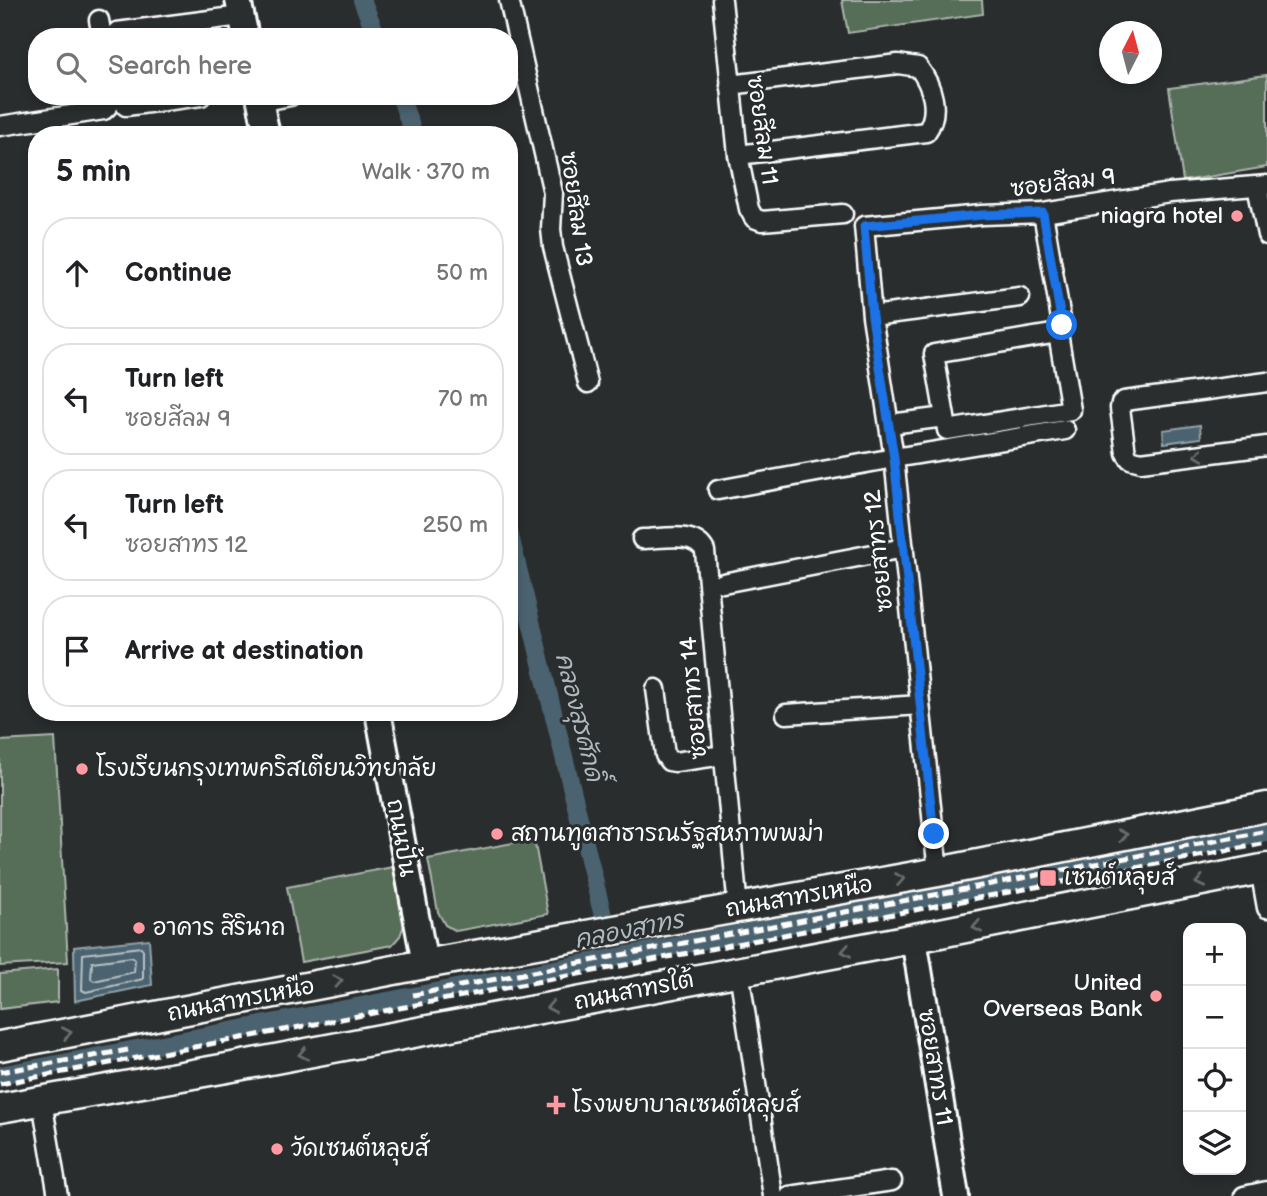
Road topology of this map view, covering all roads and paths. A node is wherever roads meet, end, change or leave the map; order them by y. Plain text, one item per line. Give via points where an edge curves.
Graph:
1 (509, 0) edge
2 (722, 0) edge
3 (242, 17) edge
4 (127, 28) edge
5 (515, 28) edge
6 (518, 39) edge
7 (730, 85) junction
8 (109, 105) edge
9 (134, 105) edge
10 (260, 105) edge
11 (126, 106) dead end
12 (0, 126) edge
13 (265, 126) edge
14 (738, 155) junction
15 (1262, 185) edge
16 (1043, 213) junction
17 (843, 214) dead end
18 (864, 226) joint
19 (1267, 235) edge
20 (1020, 297) dead end
21 (872, 316) junction
22 (1062, 325) dead end
23 (1267, 382) edge
24 (588, 383) dead end
25 (945, 417) junction
26 (890, 424) junction
27 (1065, 430) dead end
28 (1267, 446) edge
29 (894, 458) junction
30 (718, 490) dead end
31 (642, 539) dead end
32 (904, 548) junction
33 (723, 583) dead end
34 (656, 689) dead end
35 (920, 705) junction
36 (786, 715) dead end
37 (380, 721) edge
38 (724, 755) junction
39 (1267, 807) edge
40 (1263, 869) edge
41 (938, 872) junction
42 (1267, 908) edge
43 (738, 909) junction
44 (914, 939) junction
45 (425, 964) junction
46 (739, 971) junction
47 (0, 1046) edge
48 (42, 1101) junction
49 (0, 1108) edge
50 (892, 1181) dead end
51 (1267, 1191) edge
52 (58, 1196) edge
53 (774, 1196) edge
54 (790, 1196) edge
55 (957, 1196) edge
56 (1244, 1196) edge

1 - 5 street, ซอยสีลม 13
2 - 7 street, ซอยสีลม 11
3 - 4 street
6 - 24 street, ซอยสีลม 13 via 553,193 553,247
7 - 14 street, ซอยสีลม 11
7 - 14 street via 898,64 918,67 927,79 935,111 926,132
8 - 12 street via 104,110
9 - 11 street
10 - 13 street
14 - 17 street, ซอยสีลม 11 via 754,218
15 - 16 street, ซอยสีลม 9 via 1170,193
15 - 19 street
16 - 18 street, ซอยสีลม 9
16 - 22 street
18 - 21 street, ซอยสาทร 12
20 - 21 street
21 - 26 street, ซอยสาทร 12
28 -> 23 street via 1141,462 1126,453 1120,408 1124,401
25 - 25 street via 934,354 1058,333 1071,410 947,430
25 - 26 street
26 - 29 street, ซอยสาทร 12
27 - 29 street
29 - 30 street
29 - 32 street, ซอยสาทร 12
31 - 38 street, ซอยสาทร 14 via 692,538 701,542 705,551
32 - 33 street
32 - 35 street, ซอยสาทร 12
34 - 38 street via 669,761
35 - 36 street
35 - 41 street, ซอยสาทร 12
37 - 45 street, ถนนปั้น
38 - 43 street, ซอยสาทร 14
41 -> 39 main road, ถนนสาทรเหนือ
40 - 42 street
40 -> 44 main road, ถนนสาทรใต้
43 -> 41 main road, ถนนสาทรเหนือ
43 - 45 main road, ถนนสาทรเหนือ
44 -> 46 main road, ถนนสาทรใต้
44 - 55 street, ซอยสาทร 11
47 -> 45 main road, ถนนสาทรเหนือ
46 -> 48 main road, ถนนสาทรใต้
46 - 53 street
48 - 49 main road, ถนนสาทรใต้
48 - 52 street
50 - 54 street
51 - 56 street

